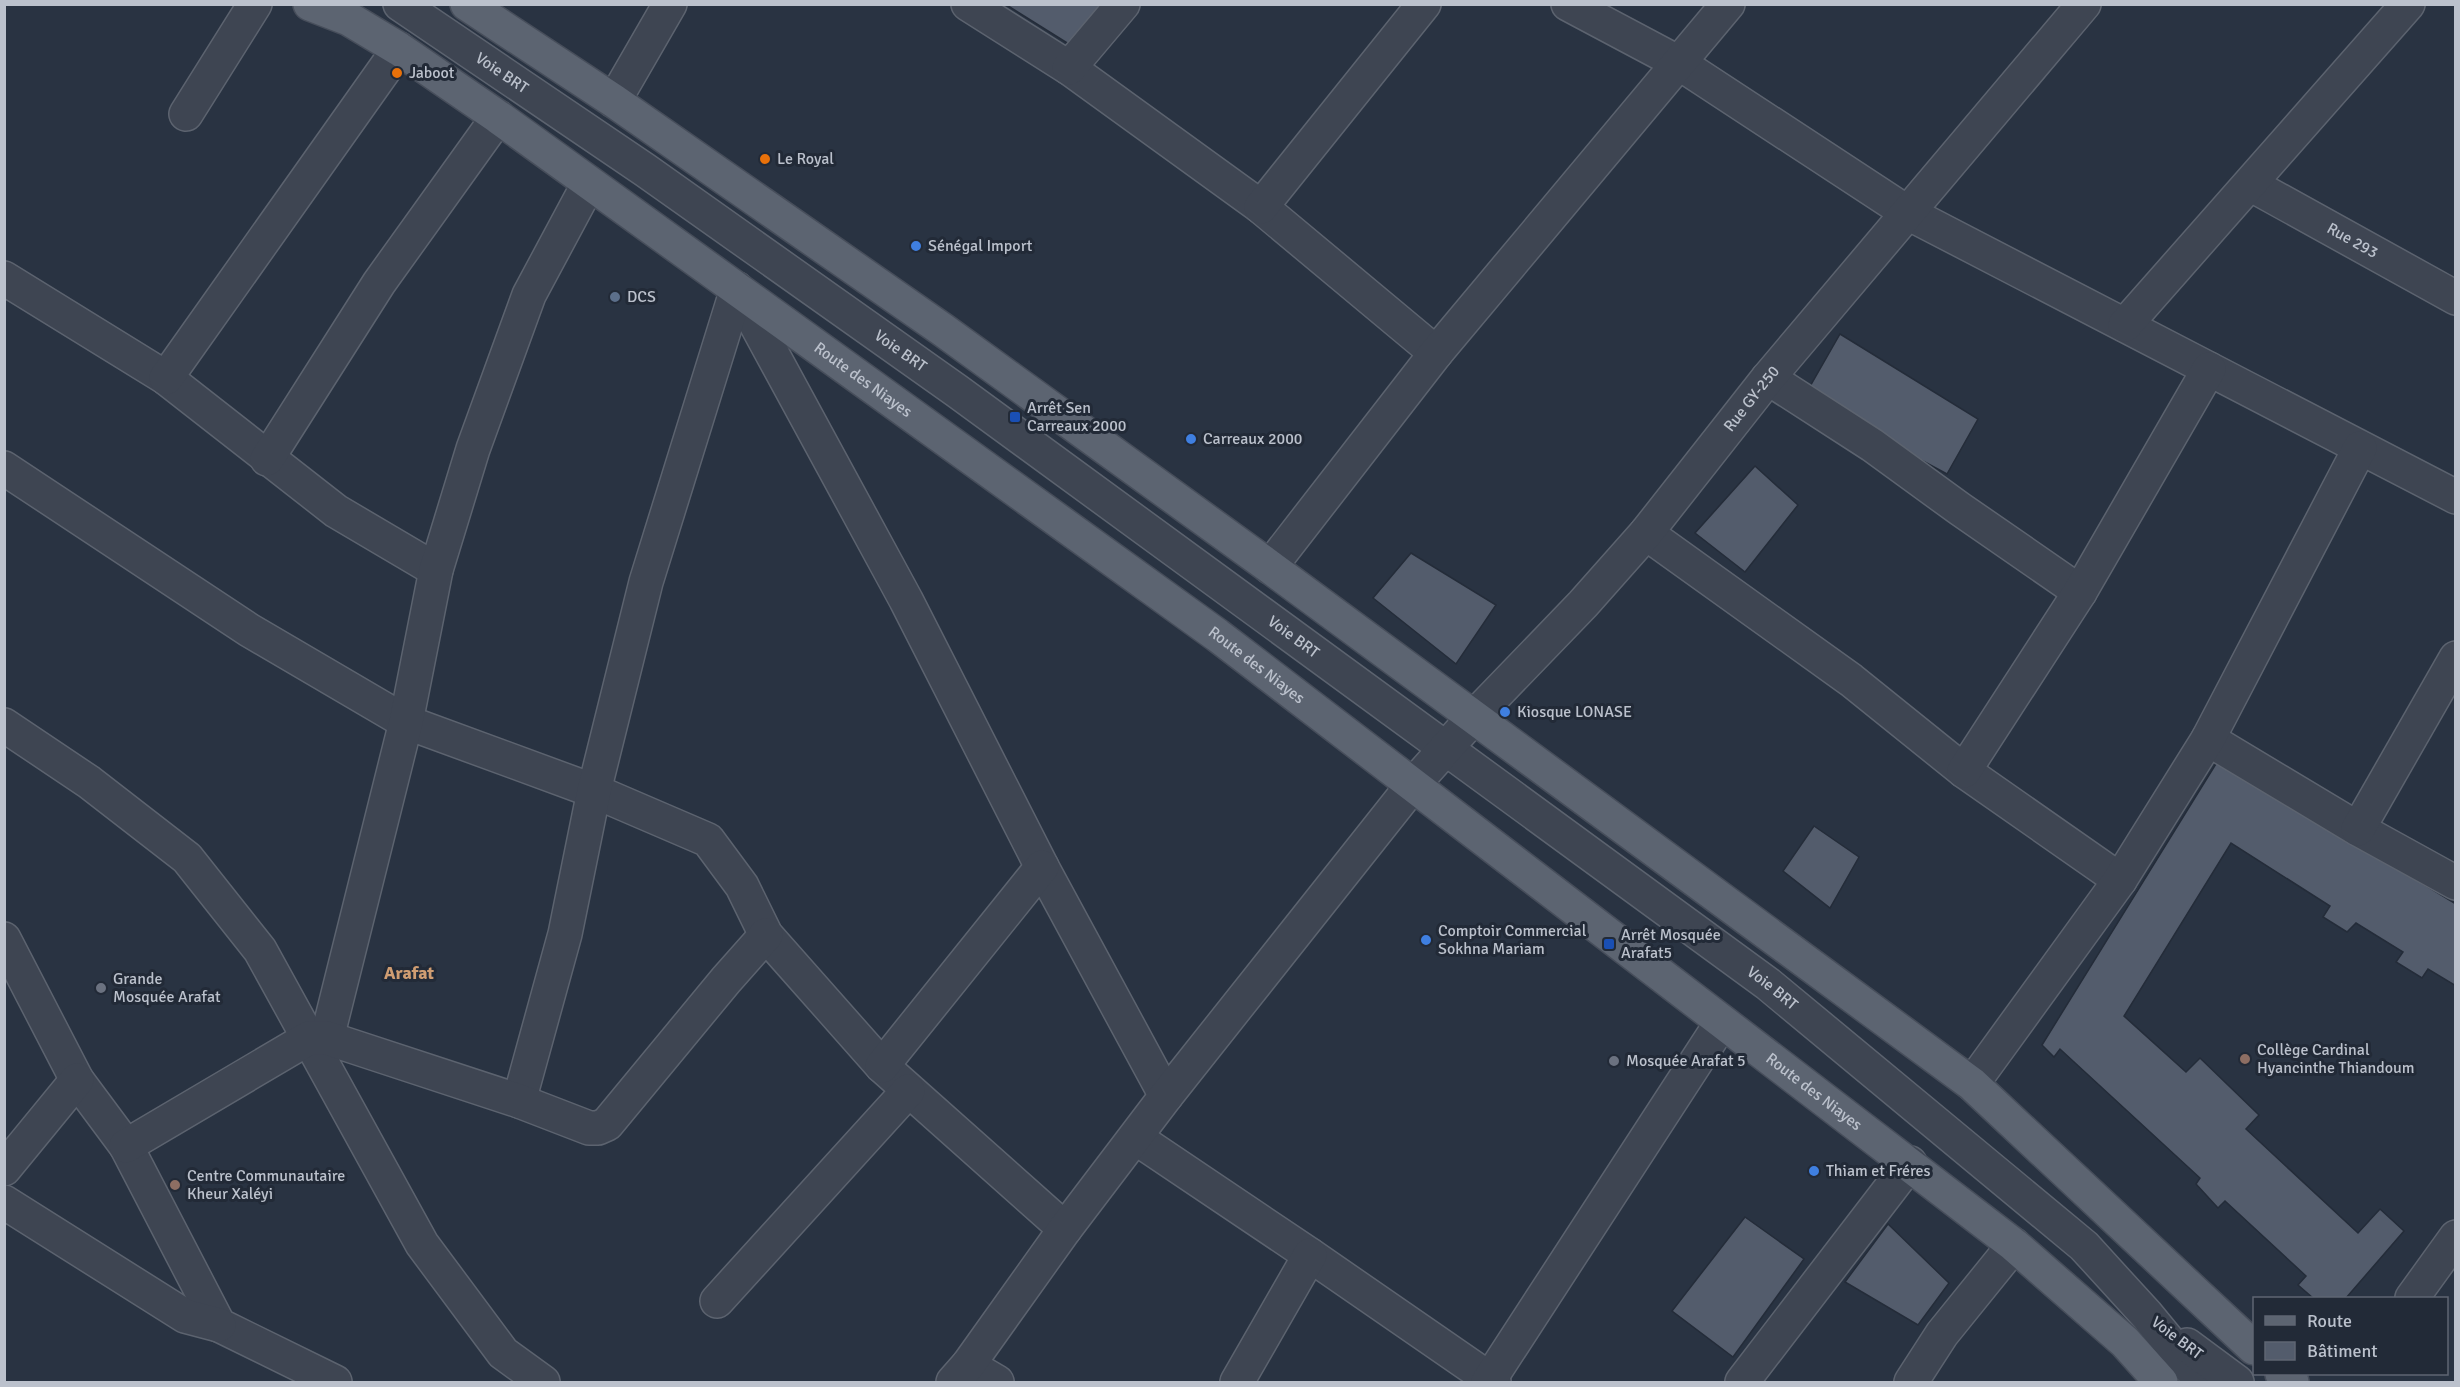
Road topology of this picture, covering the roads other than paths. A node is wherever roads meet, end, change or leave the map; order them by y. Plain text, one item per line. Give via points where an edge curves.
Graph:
1 (255, 4) edge
2 (310, 4) edge
3 (467, 4) edge
4 (670, 4) edge
5 (968, 4) edge
6 (1123, 4) edge
7 (1424, 4) edge
8 (1568, 4) edge
9 (1728, 4) edge
10 (2084, 4) edge
11 (2408, 4) edge
12 (401, 5) edge
13 (399, 49) junction
14 (1679, 63) junction
15 (1069, 68) junction
16 (614, 101) junction
17 (186, 114) dead end
18 (498, 117) junction
19 (589, 183) junction
20 (2250, 184) junction
21 (1261, 207) junction
22 (1908, 213) junction
23 (4, 278) edge
24 (2451, 285) edge
25 (737, 289) junction
26 (2125, 325) junction
27 (1436, 353) junction
28 (2209, 369) junction
29 (166, 378) junction
30 (1768, 378) junction
31 (2360, 448) junction
32 (267, 459) junction
33 (4, 468) edge
34 (2456, 497) edge
35 (1646, 533) junction
36 (1270, 567) junction
37 (436, 570) junction
38 (2080, 592) junction
39 (2456, 658) edge
40 (1473, 718) junction
41 (406, 722) junction
42 (4, 725) edge
43 (2208, 739) junction
44 (1446, 748) junction
45 (1964, 771) junction
46 (1412, 786) junction
47 (594, 791) junction
48 (2358, 829) junction
49 (1042, 867) junction
50 (2120, 880) junction
51 (2456, 883) edge
52 (766, 935) junction
53 (4, 939) edge
54 (1722, 1022) junction
55 (318, 1038) junction
56 (882, 1066) junction
57 (77, 1080) junction
58 (1972, 1084) junction
59 (908, 1091) junction
60 (1166, 1096) junction
61 (519, 1101) junction
62 (1136, 1138) junction
63 (126, 1146) junction
64 (1910, 1163) junction
65 (4, 1169) edge
66 (4, 1202) edge
67 (1065, 1229) junction
68 (2456, 1237) edge
69 (2014, 1245) junction
70 (1310, 1255) junction
71 (2413, 1297) edge
72 (717, 1301) dead end
73 (2147, 1315) junction
74 (219, 1325) junction
75 (2253, 1347) edge
76 (961, 1374) edge
77 (1491, 1381) edge
78 (334, 1383) edge
79 (543, 1383) edge
80 (997, 1383) edge
81 (1236, 1383) edge
82 (1742, 1383) edge
83 (1911, 1383) edge
84 (2161, 1383) edge
85 (2202, 1383) edge
86 (2237, 1383) edge

1 - 17 street
2 - 13 main road, Route des Niayes via 349,19
3 - 16 main road
4 - 16 street
5 - 15 street
6 - 15 street
7 - 21 street
8 - 14 street
9 - 14 street
10 - 22 street, Rue GY-250
11 - 20 street
12 - 44 street, Voie BRT via 655,177 938,377
13 - 18 main road, Route des Niayes
13 - 29 street
14 - 22 street
14 - 27 street
15 - 21 street
16 - 36 main road via 943,330
18 - 19 main road, Route des Niayes
18 - 32 street via 379,283
19 - 25 main road, Route des Niayes
19 - 37 street via 528,295 473,449
20 - 24 street, Rue 293
20 - 26 street
21 - 27 street
22 - 26 street
22 - 30 street, Rue GY-250
23 - 29 street
25 - 46 main road, Route des Niayes via 1217,635
25 - 47 street via 646,582
25 - 49 street via 906,600
26 - 28 street
27 - 36 street
28 - 31 street
28 - 38 street
29 - 32 street
30 - 35 street, Rue GY-250
30 - 38 street via 1872,444
31 - 34 street
31 - 43 street
32 - 37 street via 336,511
33 - 41 street via 249,630
35 - 40 street, Rue GY-250
35 - 45 street via 1851,680
36 - 40 main road
37 - 41 street
38 - 45 street
39 - 48 street
40 - 44 street, Rue GY-250
40 - 58 main road
41 - 47 street
41 - 55 street
42 - 55 street via 89,782 187,858 260,950
43 - 48 street
43 - 50 street
44 - 46 street, Rue GY-250
44 - 73 street, Voie BRT via 1768,984 2084,1246
45 - 50 street
46 - 54 main road, Route des Niayes
46 - 60 street, Rue GY-250
47 - 52 street via 708,840 742,886
47 - 61 street via 565,934
48 - 51 street
49 - 56 street
49 - 60 street
50 - 58 street
52 - 56 street
52 - 61 street via 607,1124 589,1128
53 - 57 street
54 - 64 main road, Route des Niayes
54 - 77 street
55 - 61 street
55 - 63 street
55 - 79 street via 422,1244 503,1353
56 - 59 street
57 - 63 street
57 - 65 street
58 - 75 main road
59 - 67 street
59 - 72 street
60 - 62 street, Rue GY-250
62 - 67 street, Rue GY-250
62 - 70 street
63 - 74 street
64 - 69 main road, Route des Niayes
64 - 82 street
66 - 74 street via 185,1316
67 - 76 street, Rue GY-250
68 - 71 street
69 - 83 street via 1942,1334
69 - 84 main road, Route des Niayes via 2125,1342
70 - 77 street
70 - 81 street
73 - 85 street, Voie BRT
73 - 86 street, Voie BRT
74 - 78 street
76 - 80 street

